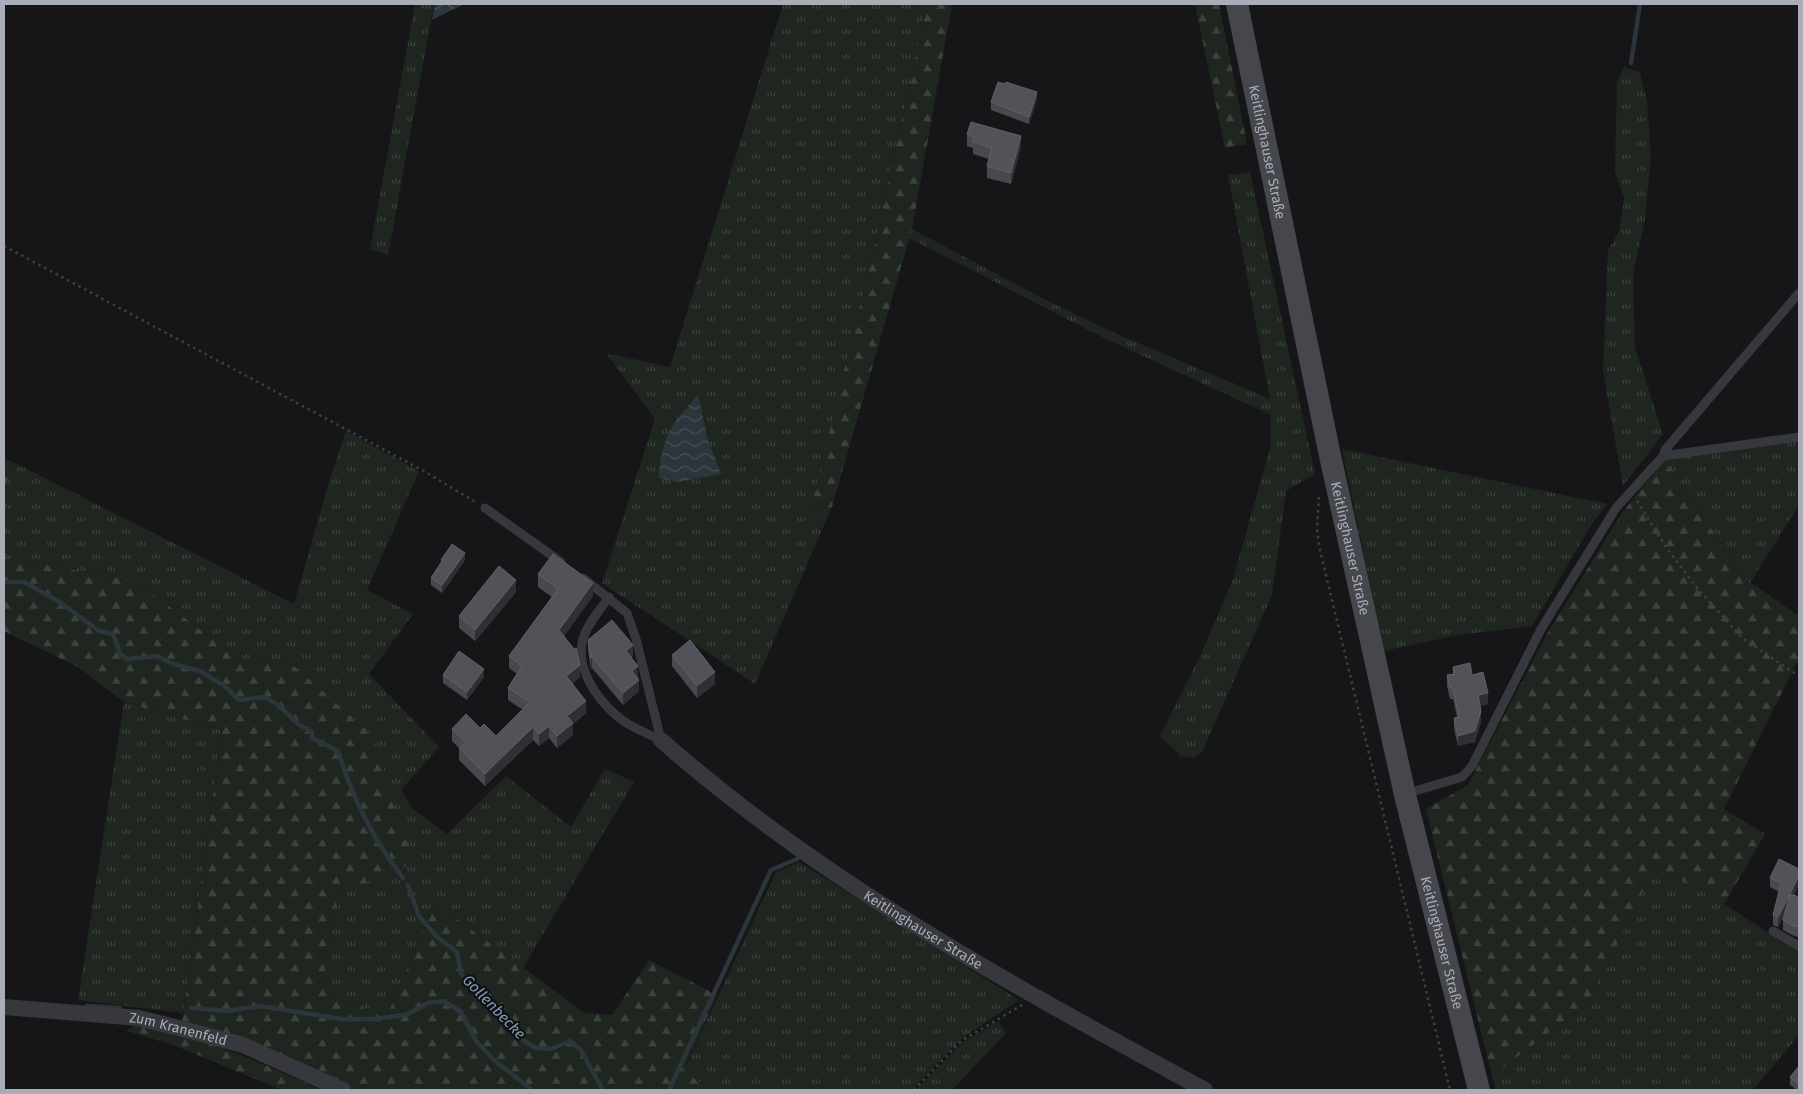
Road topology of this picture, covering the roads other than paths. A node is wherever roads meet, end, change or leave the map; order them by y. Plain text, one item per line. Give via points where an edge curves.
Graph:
1 (1237, 4) edge
2 (1799, 294) edge
3 (1799, 437) edge
4 (1663, 456) junction
5 (485, 508) road end
6 (610, 597) junction
7 (661, 740) junction
8 (1405, 795) junction
9 (1773, 931) dead end
10 (1799, 946) edge
11 (4, 1007) edge
12 (343, 1090) edge
13 (1205, 1090) edge
14 (1480, 1090) edge

1 - 8 main road, Keitlinghauser Straße via 1331,461
2 - 4 lane
3 - 4 lane
4 - 8 lane via 1616,508 1541,629 1472,766 1462,778
5 - 6 lane
6 - 7 lane via 627,613 636,638
6 - 7 lane via 583,638 580,660 584,674 618,717
7 - 13 street, Keitlinghauser Straße via 703,777 805,853 912,924 1035,997
8 - 14 main road, Keitlinghauser Straße
9 - 10 lane
11 - 12 street, Zum Kranenfeld via 139,1018 243,1045

